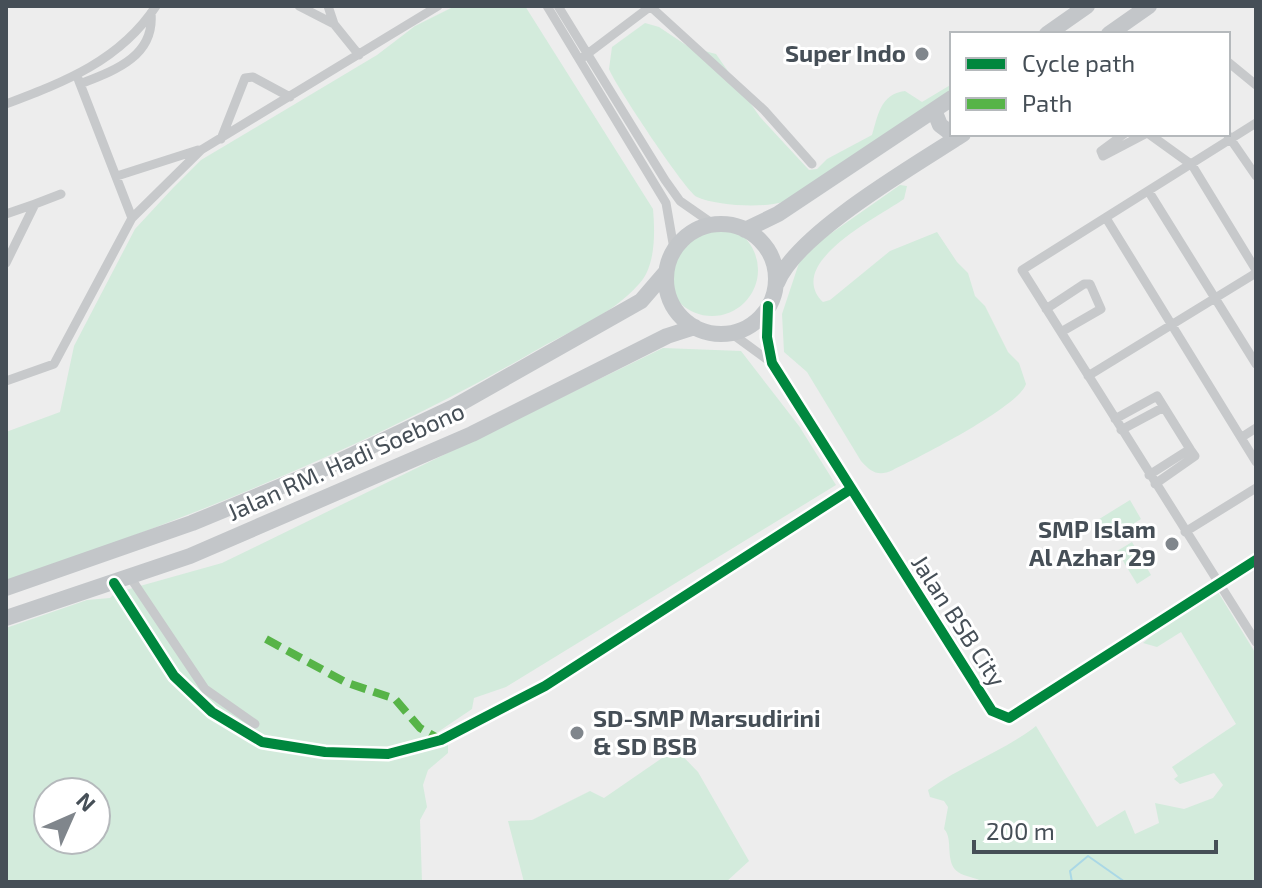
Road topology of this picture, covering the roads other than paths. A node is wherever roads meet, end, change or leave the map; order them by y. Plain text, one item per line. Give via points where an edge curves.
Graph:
1 (299, 6) edge
2 (328, 6) edge
3 (438, 6) edge
4 (547, 6) edge
5 (558, 6) edge
6 (651, 6) edge
7 (1087, 6) edge
8 (1149, 6) edge
9 (426, 9) edge
10 (153, 10) edge
11 (334, 24) junction
12 (1050, 32) edge
13 (1112, 32) edge
14 (359, 55) junction
15 (583, 58) junction
16 (1230, 64) edge
17 (78, 80) junction
18 (1256, 85) edge
19 (290, 97) junction
20 (950, 99) edge
21 (6, 104) edge
22 (934, 110) junction
23 (1256, 123) edge
24 (950, 133) edge
25 (960, 136) edge
26 (1121, 136) edge
27 (1143, 136) edge
28 (1150, 136) edge
29 (1230, 137) edge
30 (221, 139) junction
31 (201, 150) junction
32 (812, 164) dead end
33 (1192, 165) junction
34 (117, 176) junction
35 (1256, 176) edge
36 (1149, 192) junction
37 (61, 194) dead end
38 (35, 204) junction
39 (6, 214) edge
40 (132, 218) junction
41 (1106, 218) junction
42 (713, 224) junction
43 (745, 230) junction
44 (674, 249) junction
45 (6, 263) edge
46 (666, 272) junction
47 (1256, 272) edge
48 (776, 286) junction
49 (1215, 298) junction
50 (768, 306) junction
51 (1046, 309) junction
52 (1172, 325) junction
53 (695, 327) junction
54 (1061, 332) junction
55 (731, 333) junction
56 (772, 363) junction
57 (1256, 364) edge
58 (1088, 376) junction
59 (6, 381) edge
60 (1164, 407) junction
61 (1115, 419) junction
62 (1256, 428) edge
63 (1121, 430) junction
64 (1242, 437) junction
65 (1190, 449) junction
66 (1256, 462) edge
67 (1149, 475) junction
68 (1155, 484) junction
69 (1256, 488) edge
70 (851, 489) junction
71 (1185, 532) junction
72 (1256, 560) edge
73 (122, 580) junction
74 (1218, 583) junction
75 (6, 588) edge
76 (6, 618) edge
77 (1255, 639) edge
78 (205, 689) junction
79 (212, 712) junction
80 (255, 724) dead end

1 - 11 street
2 - 11 street
3 - 9 street
4 - 15 street
5 - 15 street
6 - 15 street
6 - 32 street via 788,134
7 - 12 main road
8 - 13 main road
9 - 14 street
10 - 17 street via 124,43
10 - 17 street via 149,34 135,58 118,70
11 - 14 street
14 - 19 street
15 - 42 street via 680,201
15 - 44 street via 666,203
16 - 18 street
17 - 21 street
17 - 34 street
19 - 30 street
19 - 30 street via 253,77 245,78
20 - 22 main road
22 - 24 main road
22 - 43 main road
23 - 29 street
25 - 48 main road via 808,239 785,264
26 - 27 street via 1101,151 1103,156
28 - 33 street
29 - 33 street
29 - 35 street
30 - 31 street
31 - 34 street
31 - 40 street
33 - 36 street
33 - 47 street
34 - 40 street
36 - 41 street
36 - 49 street
37 - 38 street
38 - 39 street
38 - 45 street
40 - 59 street via 54,364
41 - 51 street via 1022,270
41 - 52 street
42 - 43 main road
42 - 44 main road via 687,235
43 - 48 main road via 769,253
44 - 46 main road, Jalan RM. Hadi Soebono
46 - 53 main road via 672,304
46 - 75 main road, Jalan RM. Hadi Soebono via 641,301 415,425 192,523
47 - 49 street
48 - 50 main road
49 - 52 street
49 - 57 street
50 - 55 main road via 752,324
50 - 56 street, Jalan BSB City
51 - 54 street
51 - 54 street via 1090,284 1101,309
52 - 58 street
52 - 64 street
53 - 55 main road, Jalan RM. Hadi Soebono
53 - 73 main road, Jalan RM. Hadi Soebono via 472,434 190,556
54 - 58 street
55 - 56 street, Jalan BSB City
56 - 70 street, Jalan BSB City
58 - 61 street
60 - 61 street via 1156,396
60 - 63 street
60 - 65 street
61 - 63 street
62 - 64 street
63 - 67 street
64 - 66 street
65 - 67 street
65 - 68 street via 1194,459
67 - 68 street
68 - 71 street
69 - 71 street
70 - 74 street, Jalan BSB City via 992,711 1002,717 1009,718 1129,644
70 - 79 street via 545,686 441,740 388,754 325,752 262,742
71 - 74 street
72 - 74 street
73 - 76 main road, Jalan RM. Hadi Soebono
73 - 78 street
73 - 79 street via 174,676
74 - 77 street
78 - 79 street
78 - 80 street

